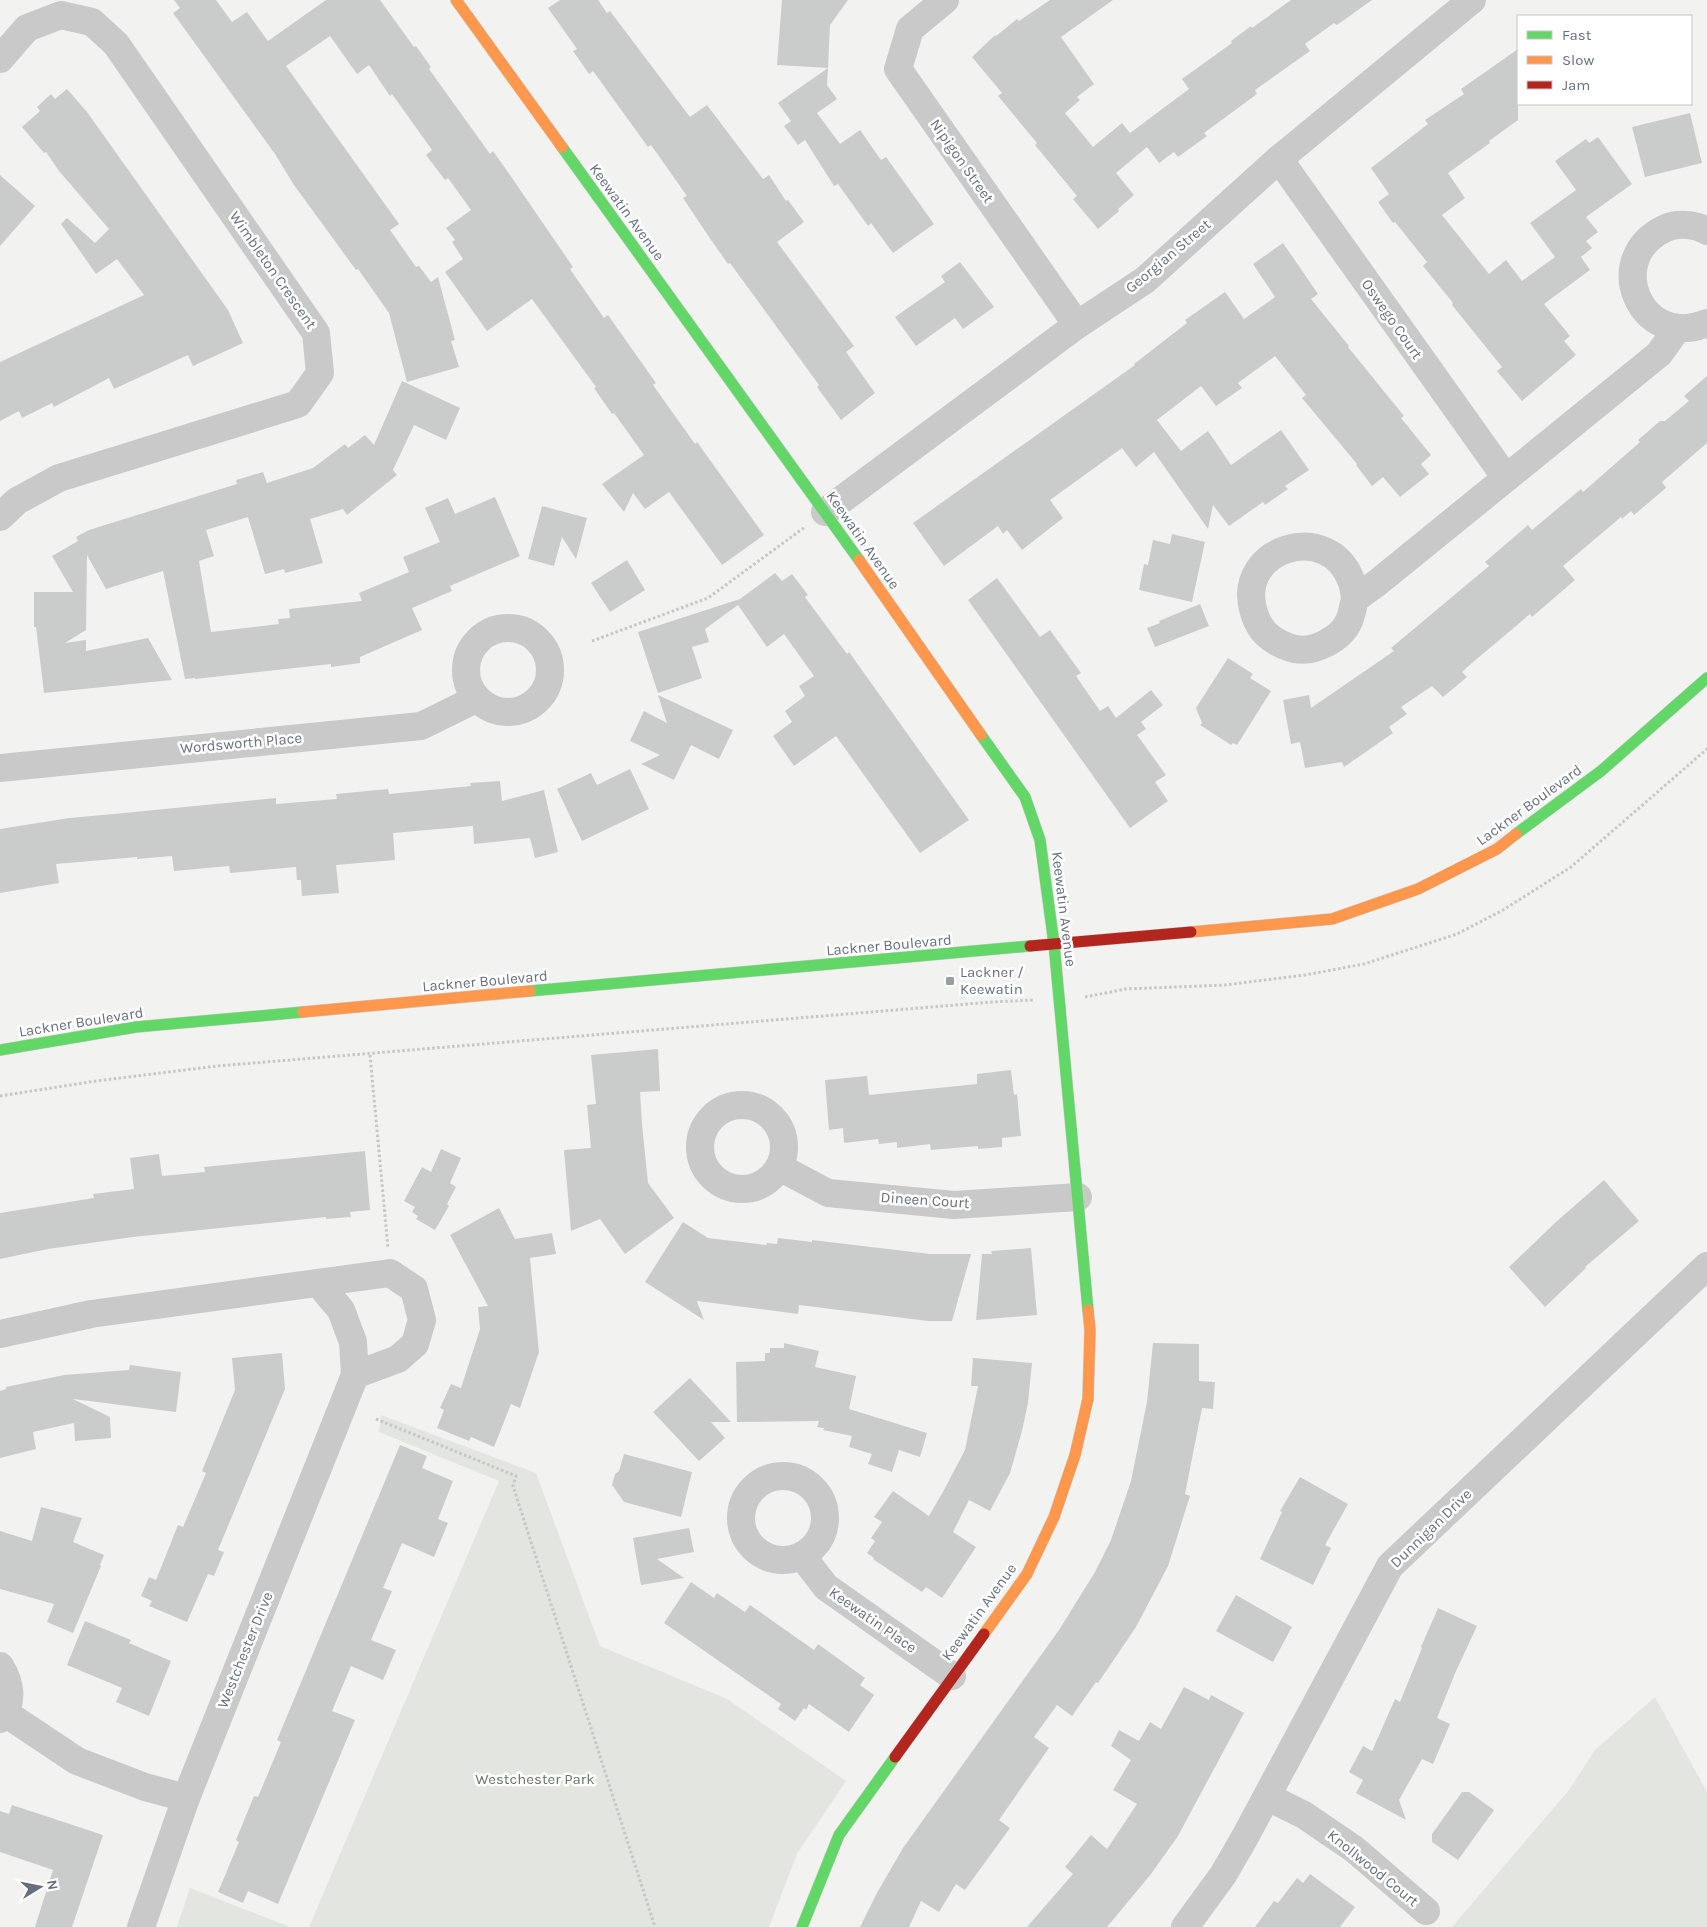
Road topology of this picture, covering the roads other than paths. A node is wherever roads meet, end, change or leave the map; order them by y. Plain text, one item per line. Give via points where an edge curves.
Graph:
1 (456, 0) edge
2 (945, 0) edge
3 (1472, 0) edge
4 (0, 58) edge
5 (1279, 159) junction
6 (1707, 231) edge
7 (1707, 323) edge
8 (1077, 325) junction
9 (1677, 329) junction
10 (1506, 478) junction
11 (0, 517) edge
12 (819, 517) junction
13 (1355, 599) dead end
14 (1707, 678) edge
15 (476, 698) dead end
16 (0, 768) edge
17 (1054, 944) junction
18 (0, 1050) edge
19 (779, 1168) dead end
20 (1078, 1197) junction
21 (1707, 1266) edge
22 (318, 1284) junction
23 (0, 1334) edge
24 (355, 1375) junction
25 (802, 1556) dead end
26 (0, 1666) edge
27 (952, 1676) junction
28 (3, 1716) edge
29 (1268, 1797) junction
30 (186, 1798) junction
31 (1426, 1911) dead end
32 (141, 1927) edge
33 (802, 1927) edge
34 (1185, 1927) edge

1 - 12 street, Keewatin Avenue
2 - 8 street, Nipigon Street via 910,29 898,69
3 - 5 street, Georgian Street
4 - 11 street, Wimbleton Crescent via 27,28 61,15 92,22 116,44 316,333 320,373 298,404 59,478 17,501
5 - 8 street, Georgian Street via 1145,280
5 - 10 street, Oswego Court
6 - 9 street via 1685,224 1654,233 1639,249 1633,266 1634,290 1641,307 1654,320
7 - 9 street via 1695,328
8 - 12 street, Georgian Street
9 - 10 street via 1659,354
10 - 13 street
12 - 17 street, Keewatin Avenue via 1025,797 1040,840
14 - 17 street, Lackner Boulevard via 1601,771 1497,849 1418,889 1332,919
15 - 16 street, Wordsworth Place via 421,726
17 - 18 street, Lackner Boulevard via 136,1027
17 - 20 street, Keewatin Avenue
19 - 20 street, Dineen Court via 828,1193 838,1194 954,1205
20 - 27 street, Keewatin Avenue via 1090,1330 1088,1400 1075,1455 1054,1517 1026,1574
21 - 29 street, Dunnigan Drive via 1390,1566
22 - 23 street via 91,1314
22 - 24 street, Westchester Drive via 341,1310 353,1342
22 - 24 street via 390,1273 414,1289 422,1320 414,1344 398,1359
24 - 30 street, Westchester Drive
25 - 27 street, Keewatin Place via 826,1587
26 - 28 street via 7,1676 10,1699
27 - 33 street, Keewatin Avenue via 839,1836
28 - 30 street via 77,1761
29 - 31 street, Knollwood Court via 1304,1815 1354,1849
29 - 34 street, Dunnigan Drive via 1223,1875
30 - 32 street, Westchester Drive

